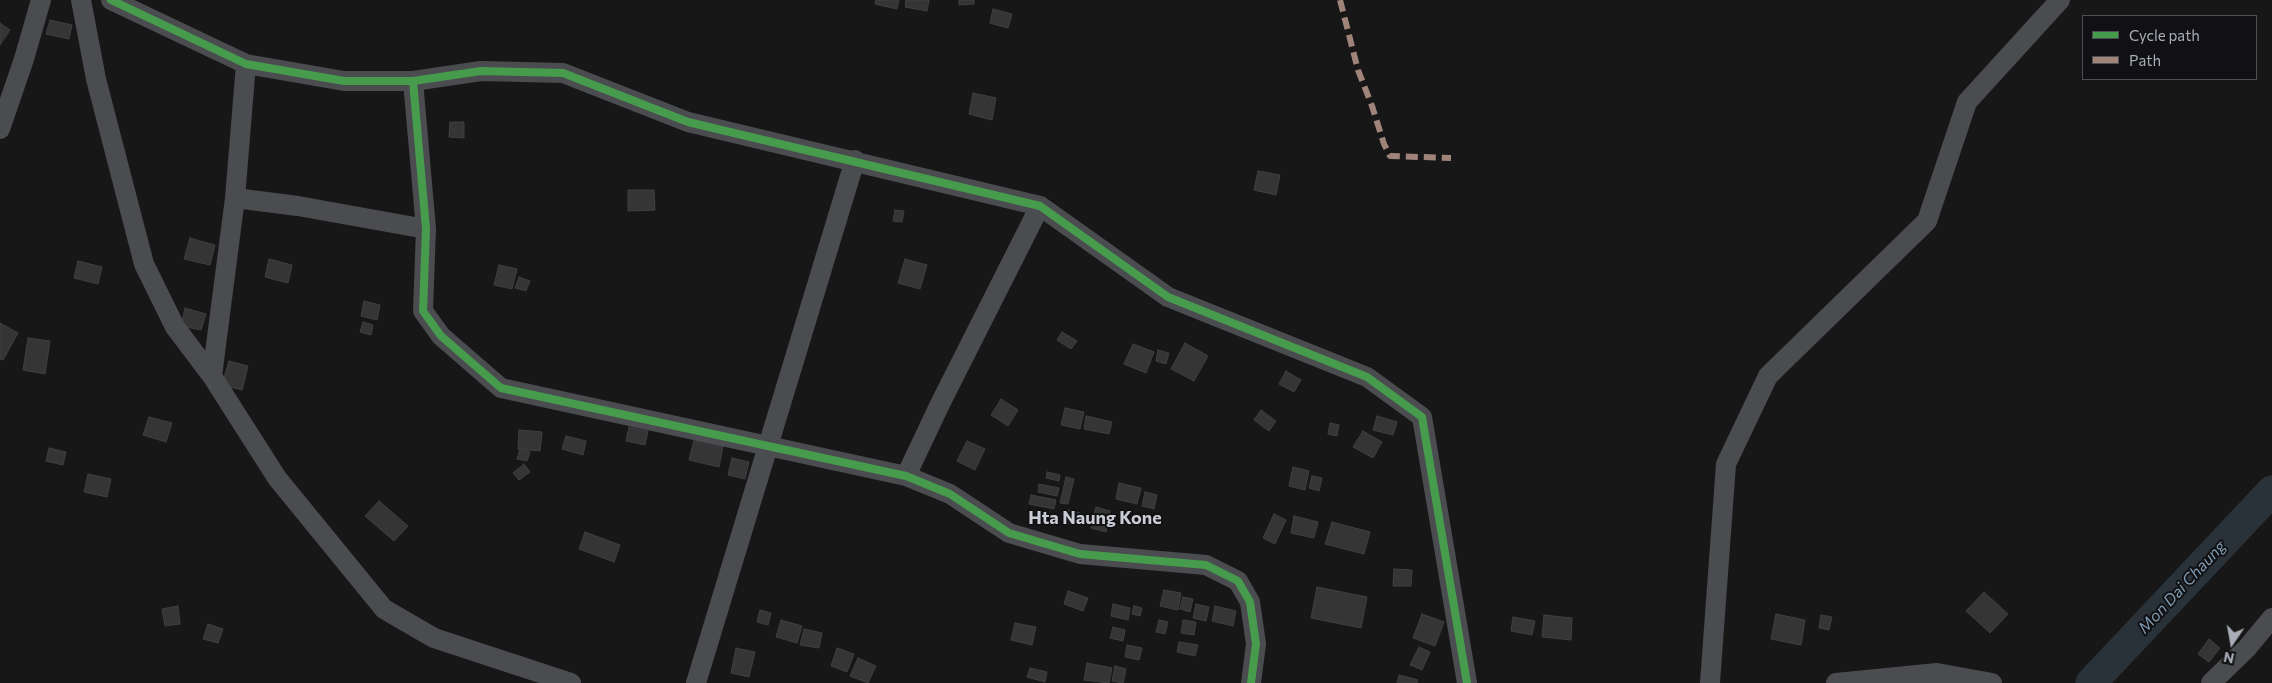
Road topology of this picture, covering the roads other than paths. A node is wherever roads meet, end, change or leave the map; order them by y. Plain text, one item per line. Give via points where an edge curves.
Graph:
1 (41, 0) edge
2 (82, 0) edge
3 (111, 0) edge
4 (2060, 0) edge
5 (246, 64) junction
6 (414, 81) junction
7 (0, 129) edge
8 (855, 160) junction
9 (235, 198) junction
10 (1040, 206) junction
11 (426, 229) junction
12 (212, 376) junction
13 (768, 446) junction
14 (906, 476) junction
15 (2272, 618) edge
16 (571, 683) edge
17 (696, 683) edge
18 (1250, 683) edge
19 (1467, 683) edge
20 (1710, 683) edge
21 (1836, 683) edge
22 (1992, 683) edge
23 (2211, 683) edge

1 - 7 street
2 - 12 street via 96,79 144,264 174,327
3 - 5 street
4 - 20 street via 1967,102 1928,221 1768,376 1726,464
5 - 6 street via 344,81
5 - 9 street
6 - 8 street via 481,70 563,73 688,122
6 - 11 street
8 - 10 street
8 - 13 street
9 - 11 street
9 - 12 street
10 - 14 street
10 - 19 street via 1168,297 1367,377 1422,417
11 - 13 street via 422,311 441,336 501,388
12 - 16 street via 277,478 384,609 434,638
13 - 14 street
13 - 17 street
14 - 18 street via 950,494 1009,533 1080,554 1206,565 1238,581 1250,602 1256,644
15 - 23 street
21 - 22 street via 1937,672

